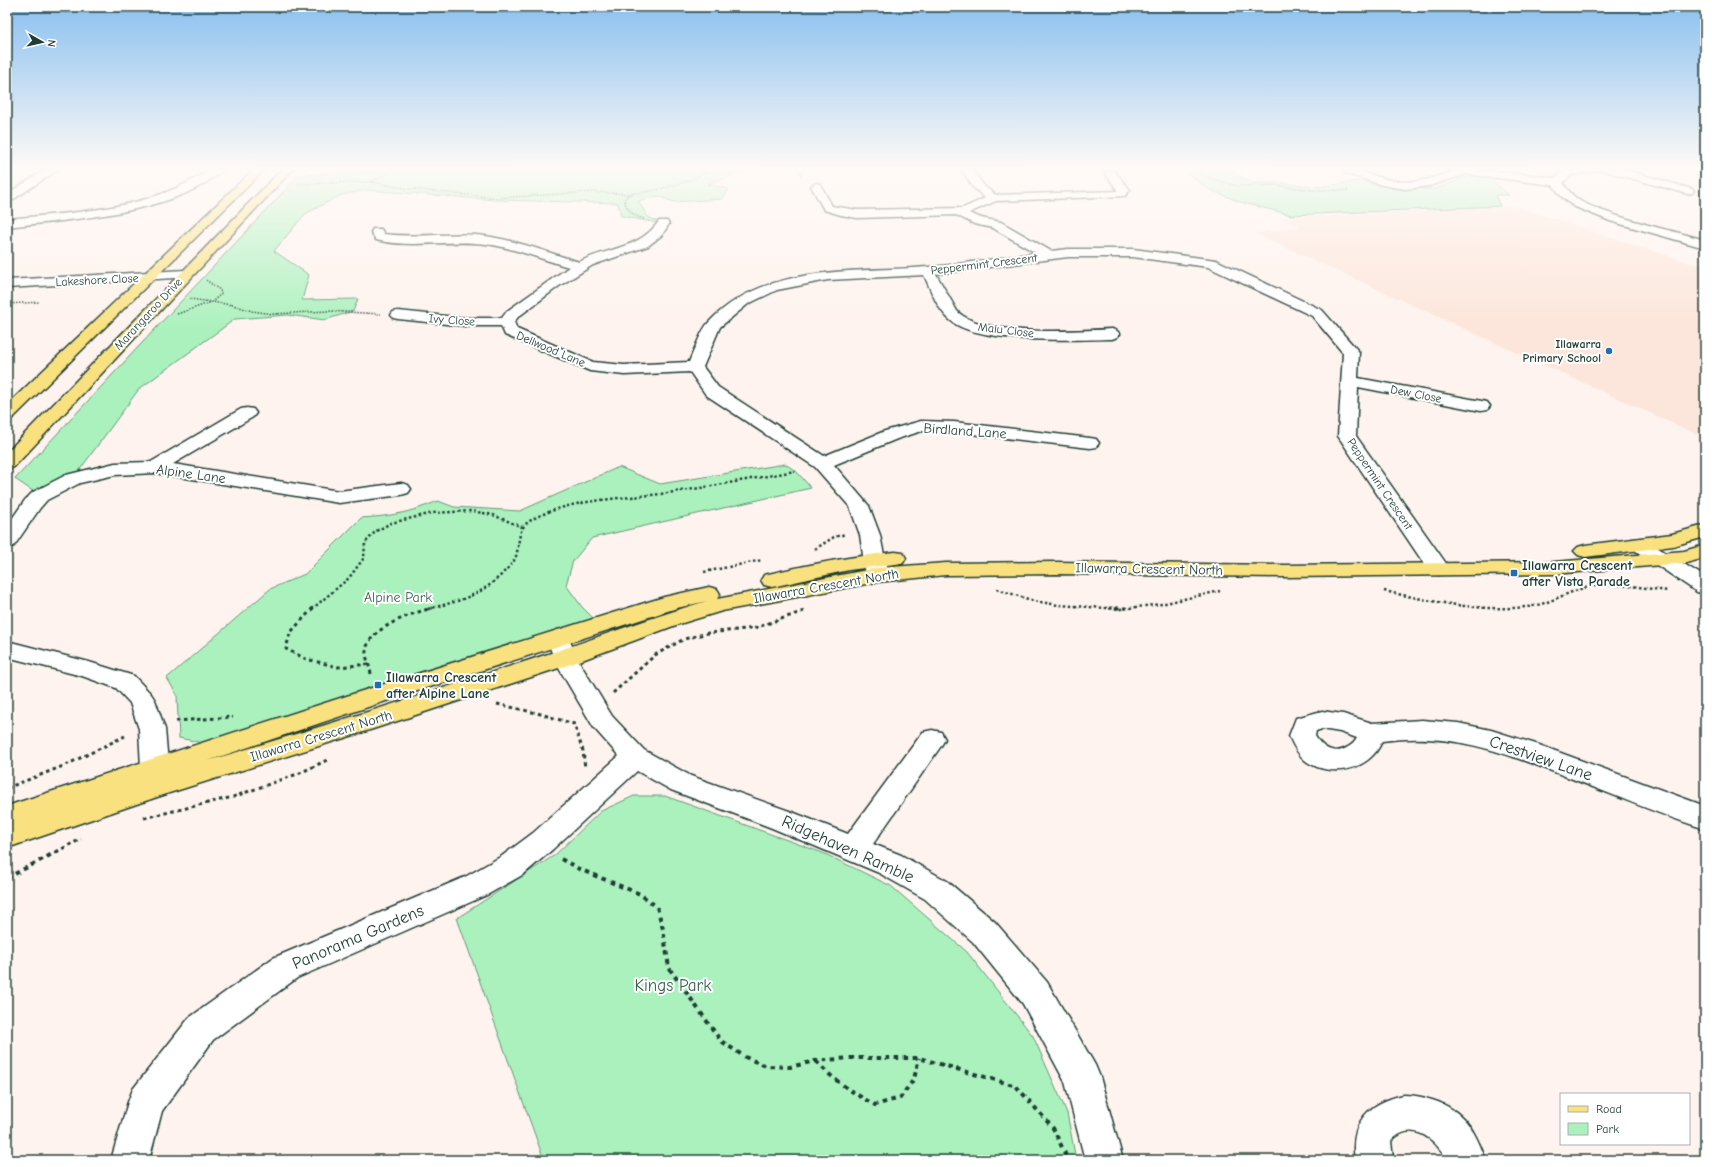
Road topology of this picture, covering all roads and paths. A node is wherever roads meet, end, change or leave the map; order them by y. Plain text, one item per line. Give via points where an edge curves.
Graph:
1 (18, 221) edge
2 (206, 221) edge
3 (237, 221) edge
4 (652, 221) edge
5 (982, 221) edge
6 (1626, 221) edge
7 (7, 223) edge
8 (663, 224) joint
9 (377, 232) dead end
10 (1705, 244) edge
11 (1050, 256) junction
12 (579, 266) junction
13 (928, 271) junction
14 (182, 278) junction
15 (143, 282) junction
16 (7, 284) edge
17 (7, 293) edge
18 (212, 302) dead end
19 (398, 315) joint
20 (507, 322) junction
21 (1112, 334) dead end
22 (695, 367) junction
23 (1350, 381) junction
24 (1481, 406) dead end
25 (247, 413) dead end
26 (7, 414) edge
27 (1090, 443) dead end
28 (7, 463) edge
29 (822, 463) junction
30 (155, 467) junction
31 (401, 489) dead end
32 (522, 527) junction
33 (1705, 531) edge
34 (7, 542) edge
35 (1654, 549) junction
36 (1695, 554) edge
37 (1433, 561) junction
38 (876, 567) junction
39 (1705, 570) edge
40 (1705, 587) edge
41 (994, 589) dead end
42 (1379, 590) dead end
43 (1225, 591) dead end
44 (1673, 591) dead end
45 (807, 610) dead end
46 (562, 648) junction
47 (7, 649) edge
48 (369, 664) junction
49 (371, 697) junction
50 (491, 704) dead end
51 (585, 717) junction
52 (1371, 733) dead end
53 (932, 739) dead end
54 (635, 757) junction
55 (585, 770) dead end
56 (155, 777) junction
57 (7, 817) edge
58 (1705, 818) edge
59 (7, 836) edge
60 (542, 841) junction
61 (854, 848) junction
62 (919, 1058) junction
63 (816, 1061) junction
64 (130, 1160) edge
65 (1068, 1160) edge
66 (1104, 1160) edge
67 (1374, 1160) edge
68 (1467, 1160) edge

1 - 7 street
2 - 15 main road, Marangaroo Drive
3 - 14 main road, Marangaroo Drive
4 - 8 path
5 - 11 street via 997,225
6 - 10 street
8 - 12 street, Dellwood Lane via 658,234 642,244
9 - 12 street via 380,237 402,240 493,241
11 - 13 street, Peppermint Crescent
11 - 23 street, Peppermint Crescent via 1068,253 1133,253 1211,263 1317,313 1351,352
12 - 20 street, Dellwood Lane via 512,314
13 - 21 street, Malu Close via 956,318 979,328 1072,336
13 - 22 street, Peppermint Crescent via 828,276 774,288 743,302 714,324
14 - 15 street, Lakeshore Close
14 - 28 main road, Marangaroo Drive
15 - 16 street, Lakeshore Close
15 - 17 street, Lakeshore Close
15 - 26 main road, Marangaroo Drive
18 - 19 path via 272,314 328,311
19 - 20 street, Ivy Close via 466,322
20 - 22 street, Dellwood Lane via 510,332 590,366 624,370
22 - 29 street via 712,391
23 - 24 street, Dew Close
23 - 37 street, Peppermint Crescent via 1347,436
25 - 30 street
27 - 29 street, Birdland Lane via 954,427 921,426 891,435
29 - 32 path via 788,472 591,503 564,509 533,520
29 - 38 street via 859,506 870,535
30 - 31 street, Alpine Lane via 339,497
30 - 34 street, Alpine Lane via 115,469 73,479 40,496
32 - 48 path via 514,559 499,577 482,592 416,611 389,624 373,636 366,650
32 - 48 path via 493,515 472,511 433,513 391,524 376,531 365,543 364,558 349,578 295,627 290,633 286,649 306,659 338,667
33 - 35 main road, Illawarra Crescent North
35 - 36 main road, Illawarra Crescent North
35 - 37 main road, Illawarra Crescent North via 1554,568
35 - 40 street
36 - 39 street
37 - 38 main road, Illawarra Crescent North via 1284,571
38 - 46 main road, Illawarra Crescent North via 719,605
41 - 43 path via 1058,605 1122,609
42 - 44 path via 1455,604 1498,608 1526,607 1549,602 1590,587 1614,586
45 - 51 path via 777,622 748,629 705,633 683,639 657,654
46 - 49 main road, Illawarra Crescent North
46 - 51 street, Ridgehaven Ramble
46 - 56 main road, Illawarra Crescent North via 364,723
47 - 56 street via 125,682 142,700 152,729
48 - 49 path via 373,691
49 - 56 main road, Illawarra Crescent North
50 - 51 path via 537,713
51 - 54 street, Ridgehaven Ramble via 603,722
51 - 55 path
52 - 58 street, Crestview Lane via 1422,728 1491,739
53 - 61 street
54 - 60 street, Panorama Gardens
54 - 61 street, Ridgehaven Ramble via 681,783
56 - 57 main road, Illawarra Crescent North
56 - 59 main road, Illawarra Crescent North
60 - 63 path via 555,855 579,869 640,894 657,907 669,968 721,1041 744,1057 766,1066 790,1067
60 - 64 street, Panorama Gardens via 513,865 476,886 285,968 201,1029 146,1102
61 - 66 street, Ridgehaven Ramble via 890,864 936,890 984,932 1035,993 1082,1077
62 - 63 path via 850,1058
62 - 63 path via 914,1078 900,1098 875,1105 857,1096 827,1074
62 - 65 path via 1016,1086 1053,1128
67 - 68 street via 1372,1139 1382,1122 1401,1113 1428,1115 1445,1127 1459,1142

